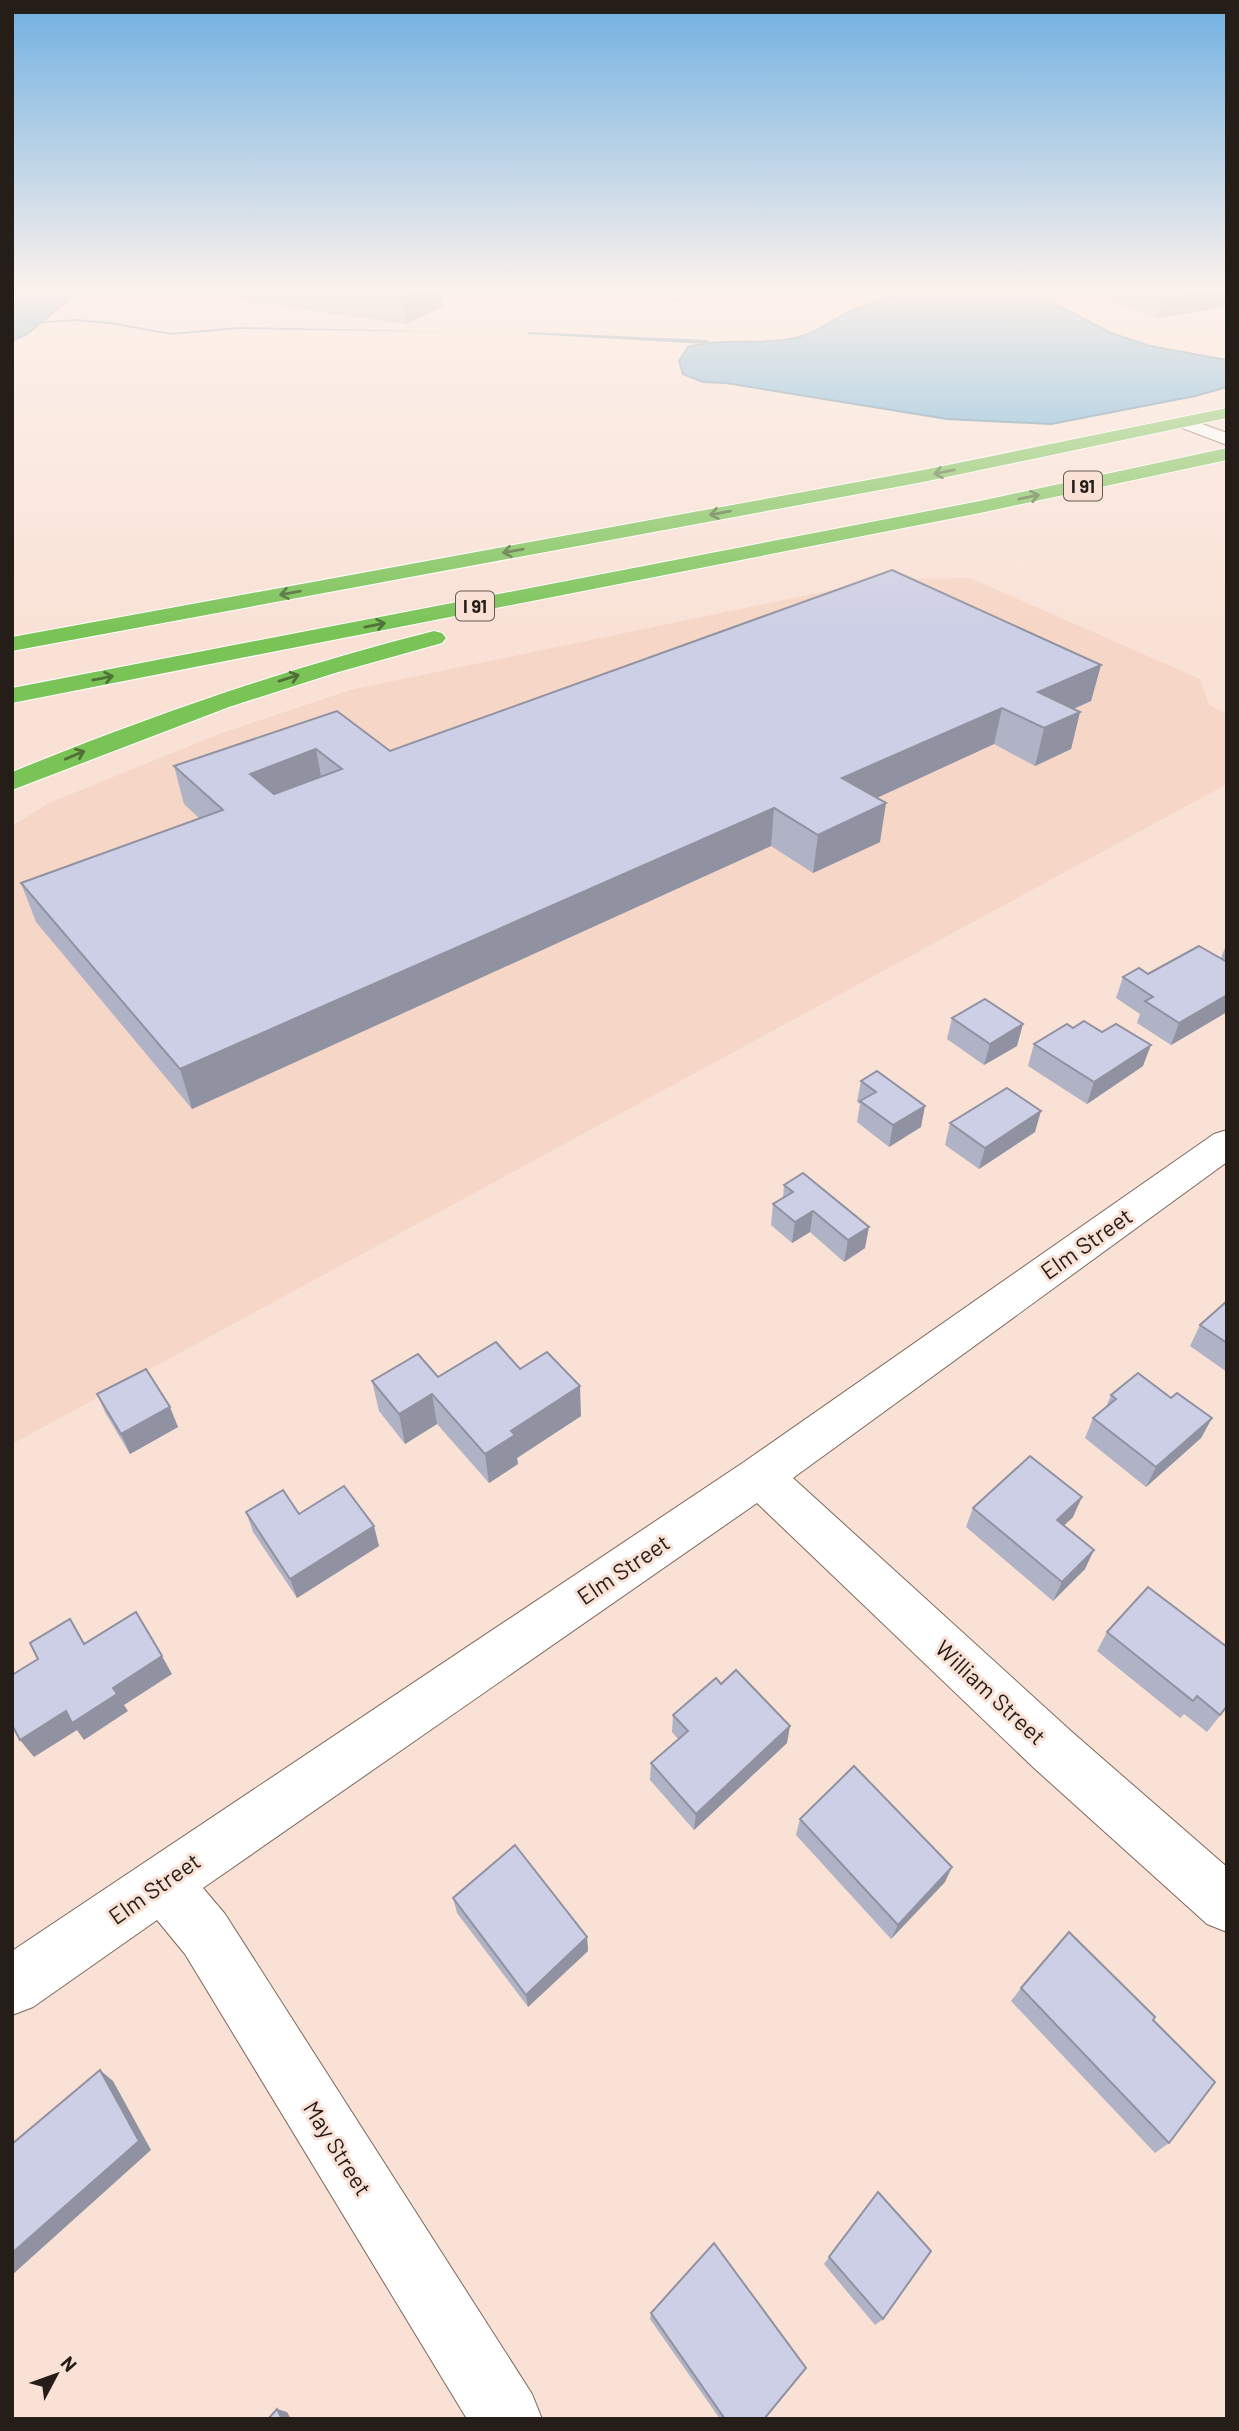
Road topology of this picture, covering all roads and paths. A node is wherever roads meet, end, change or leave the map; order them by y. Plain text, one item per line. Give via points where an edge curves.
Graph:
1 (1227, 413) edge
2 (1184, 422) junction
3 (1227, 440) edge
4 (1227, 454) edge
5 (938, 516) junction
6 (249, 600) junction
7 (12, 631) edge
8 (12, 644) edge
9 (12, 696) edge
10 (12, 782) edge
11 (1227, 1143) edge
12 (760, 1476) junction
13 (162, 1882) junction
14 (1227, 1904) edge
15 (12, 1986) edge
16 (506, 2419) edge

1 - 2 highway, I 91
2 - 3 street
2 -> 6 highway, I 91 via 923,476
5 -> 4 highway, I 91
9 -> 5 highway, I 91
10 -> 5 highway via 161,721 333,665 661,584 874,539
6 - 7 highway via 162,606
6 - 8 highway, I 91
11 - 12 street, Elm Street
12 - 13 street, Elm Street
12 - 14 street, William Street via 1053,1750
13 - 15 street, Elm Street
13 - 16 street, May Street via 205,1934

